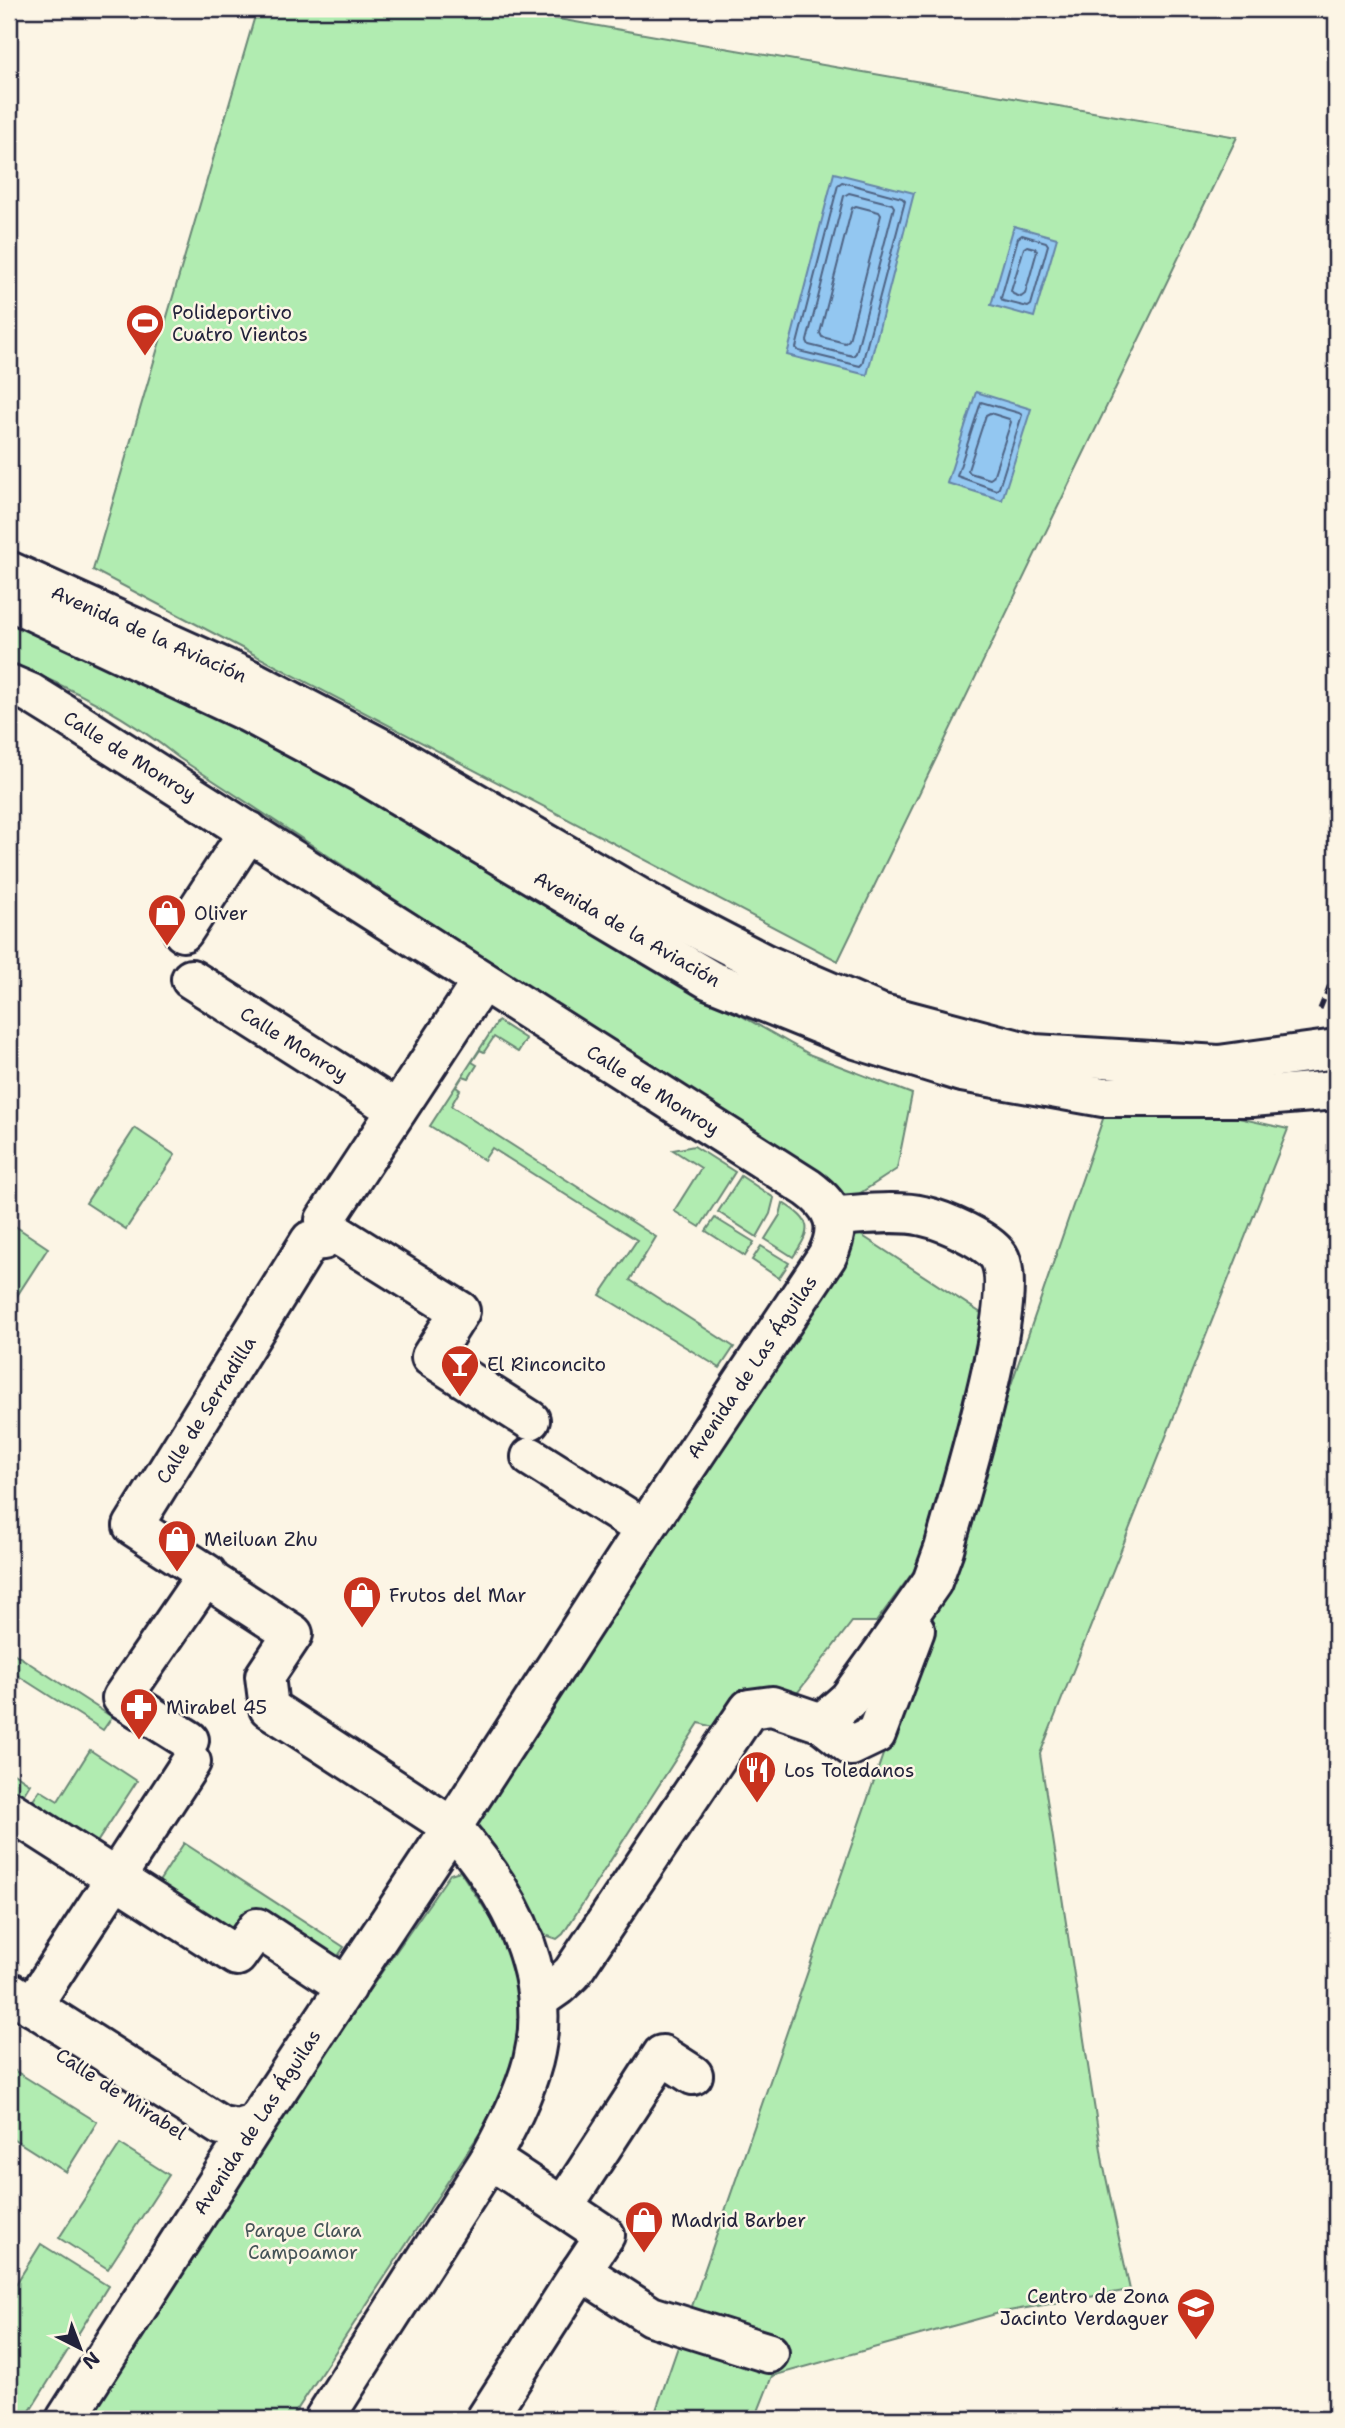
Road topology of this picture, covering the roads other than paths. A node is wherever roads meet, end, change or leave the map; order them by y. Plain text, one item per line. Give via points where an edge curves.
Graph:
1 (9, 571) edge
2 (9, 600) edge
3 (9, 684) edge
4 (249, 831) junction
5 (183, 932) dead end
6 (191, 979) dead end
7 (482, 981) junction
8 (1336, 1049) edge
9 (1336, 1090) edge
10 (397, 1110) junction
11 (828, 1208) junction
12 (328, 1225) junction
13 (645, 1528) junction
14 (206, 1576) junction
15 (9, 1810) edge
16 (452, 1827) junction
17 (116, 1877) junction
18 (347, 1987) junction
19 (538, 2000) junction
20 (16, 2006) edge
21 (693, 2075) dead end
22 (255, 2123) junction
23 (490, 2159) junction
24 (221, 2175) junction
25 (563, 2207) junction
26 (581, 2271) junction
27 (769, 2353) dead end
28 (66, 2419) edge
29 (324, 2419) edge
30 (486, 2419) edge

1 - 8 street, Avenida de la Aviación via 249,679 385,750 657,908 765,964 879,1013 1034,1054 1219,1065
2 - 9 street, Avenida de la Aviación via 247,712 360,772 710,980 856,1039 962,1072 1103,1097 1252,1097
3 - 4 street, Calle de Monroy
4 - 5 street
4 - 7 street, Calle de Monroy
6 - 10 street, Calle Monroy
7 - 10 street
7 - 11 street, Calle de Monroy via 808,1188
10 - 12 street
11 - 13 street, Avenida de Las Águilas via 835,1234 827,1255
11 - 19 street via 922,1215 985,1241 1000,1258 1004,1292 996,1348 932,1582 849,1699 822,1723 772,1706 750,1709 572,1973
12 - 13 street via 460,1311 431,1357
12 - 14 street, Calle de Serradilla via 323,1240 310,1241 134,1526
13 - 16 street, Avenida de Las Águilas
14 - 16 street, Calle de Serradilla via 293,1634 265,1676 269,1708
14 - 17 street via 122,1698 190,1751
15 - 17 street
16 - 18 street, Avenida de Las Águilas
16 - 19 street via 518,1923
17 - 18 street via 237,1956 257,1928
17 - 20 street
18 - 22 street, Avenida de Las Águilas
19 - 23 street via 533,2061
20 - 22 street, Calle de Mirabel via 221,2126 238,2129
20 - 24 street, Calle de Mirabel via 208,2149
21 - 25 street via 662,2055
22 - 24 street, Avenida de Las Águilas
23 - 25 street
23 - 29 street
24 - 28 street, Avenida de Las Águilas
25 - 26 street via 605,2235
26 - 27 street via 651,2316
26 - 30 street

